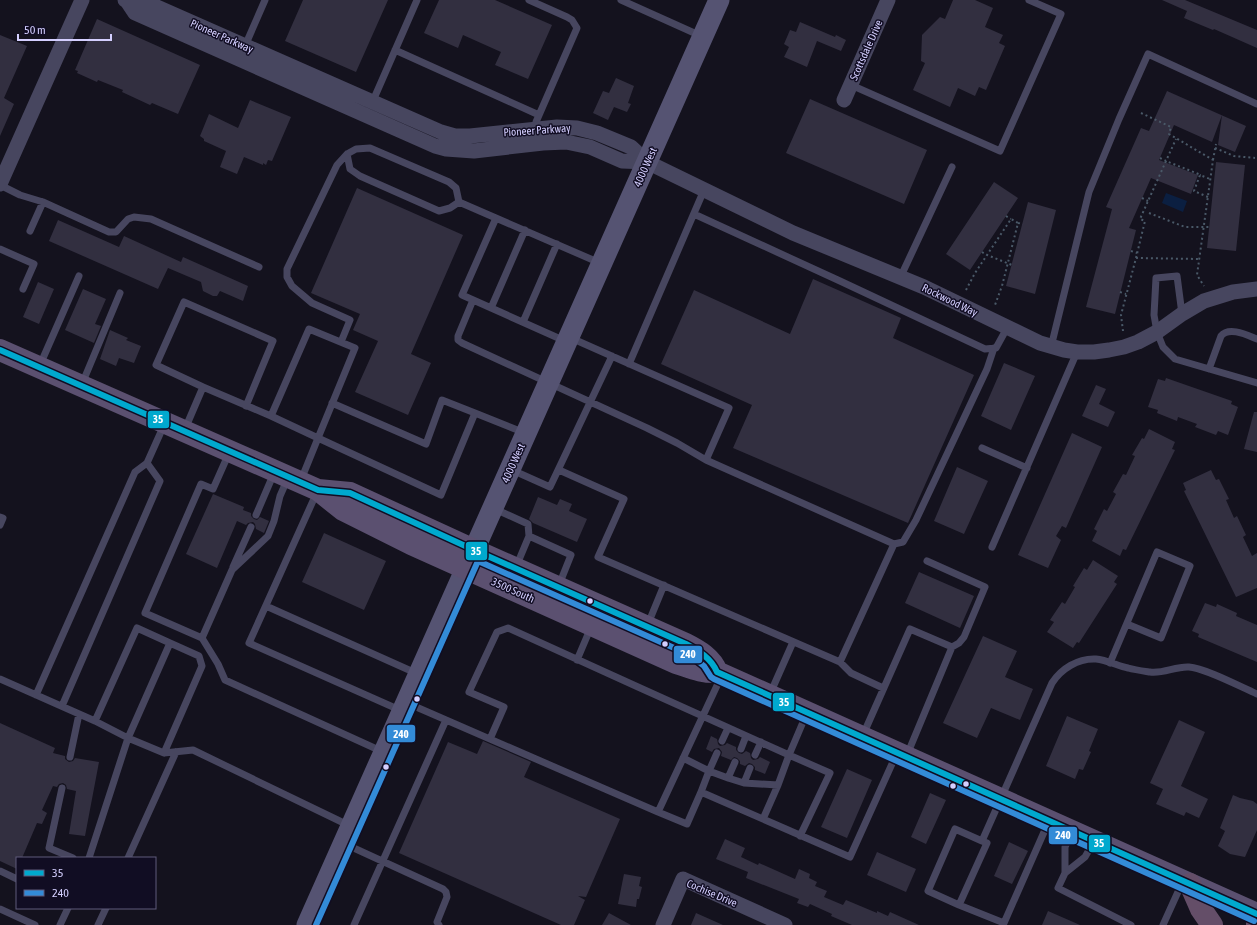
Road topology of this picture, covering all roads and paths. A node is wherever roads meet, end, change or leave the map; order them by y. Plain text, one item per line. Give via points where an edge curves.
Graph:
1 (82, 0) edge
2 (126, 0) edge
3 (265, 0) edge
4 (417, 0) edge
5 (529, 0) edge
6 (621, 0) edge
7 (719, 0) edge
8 (888, 0) edge
9 (1029, 0) edge
10 (703, 37) junction
11 (245, 46) junction
12 (395, 50) junction
13 (851, 85) junction
14 (844, 100) dead end
15 (1257, 104) edge
16 (369, 109) junction
17 (1141, 113) dead end
18 (538, 122) junction
19 (1175, 126) dead end
20 (1172, 127) junction
21 (1176, 138) junction
22 (1216, 144) dead end
23 (1215, 148) junction
24 (347, 154) junction
25 (1160, 158) dead end
26 (1254, 158) dead end
27 (1213, 160) junction
28 (1166, 161) junction
29 (647, 162) junction
30 (952, 166) dead end
31 (1200, 176) junction
32 (1210, 179) junction
33 (0, 184) edge
34 (704, 190) junction
35 (1208, 197) junction
36 (1142, 198) dead end
37 (1148, 201) junction
38 (43, 202) junction
39 (459, 202) junction
40 (1149, 213) dead end
41 (694, 214) junction
42 (1006, 216) dead end
43 (496, 218) junction
44 (1011, 219) junction
45 (1018, 222) junction
46 (1023, 224) dead end
47 (1204, 226) junction
48 (1209, 226) dead end
49 (525, 230) junction
50 (30, 231) dead end
51 (557, 244) junction
52 (0, 249) edge
53 (1131, 251) dead end
54 (982, 252) dead end
55 (1137, 253) junction
56 (987, 255) junction
57 (1136, 258) dead end
58 (602, 264) junction
59 (1007, 264) junction
60 (1012, 266) dead end
61 (259, 267) dead end
62 (79, 276) dead end
63 (901, 276) junction
64 (1204, 286) dead end
65 (22, 289) dead end
66 (966, 290) dead end
67 (1257, 290) edge
68 (1120, 292) dead end
69 (120, 293) dead end
70 (1126, 294) dead end
71 (473, 300) junction
72 (995, 305) dead end
73 (491, 308) junction
74 (1182, 314) junction
75 (523, 322) junction
76 (1007, 328) junction
77 (1157, 332) junction
78 (1257, 339) edge
79 (568, 340) junction
80 (341, 342) junction
81 (1051, 347) junction
82 (994, 348) junction
83 (0, 350) edge
84 (1077, 352) junction
85 (612, 356) junction
86 (629, 364) junction
87 (39, 367) junction
88 (1209, 370) junction
89 (1257, 383) edge
90 (549, 384) junction
91 (81, 386) junction
92 (203, 387) junction
93 (590, 402) junction
94 (332, 403) junction
95 (246, 406) junction
96 (475, 413) junction
97 (271, 416) junction
98 (175, 427) junction
99 (526, 434) junction
100 (318, 438) junction
101 (982, 448) dead end
102 (230, 451) junction
103 (706, 460) junction
104 (147, 463) junction
105 (1026, 468) junction
106 (510, 469) junction
107 (559, 470) junction
108 (295, 480) junction
109 (493, 508) junction
110 (256, 515) dead end
111 (0, 517) edge
112 (0, 525) edge
113 (251, 527) dead end
114 (529, 536) junction
115 (894, 544) junction
116 (992, 547) dead end
117 (470, 560) junction
118 (927, 561) dead end
119 (515, 568) junction
120 (232, 570) junction
121 (664, 585) junction
122 (558, 587) junction
123 (266, 606) junction
124 (1127, 624) junction
125 (592, 625) junction
126 (647, 626) junction
127 (202, 638) junction
128 (794, 642) junction
129 (170, 643) junction
130 (952, 647) junction
131 (577, 660) junction
132 (840, 662) junction
133 (1110, 663) junction
134 (720, 673) junction
135 (418, 674) junction
136 (0, 679) edge
137 (883, 688) junction
138 (1257, 694) edge
139 (36, 695) junction
140 (769, 696) junction
141 (62, 706) junction
142 (404, 707) junction
143 (807, 713) junction
144 (79, 714) junction
145 (703, 717) junction
146 (446, 720) junction
147 (95, 721) junction
148 (728, 728) junction
149 (746, 736) junction
150 (862, 737) junction
151 (128, 738) junction
152 (490, 739) junction
153 (722, 741) dead end
154 (760, 742) junction
155 (741, 749) dead end
156 (176, 752) junction
157 (383, 752) junction
158 (164, 753) junction
159 (717, 754) dead end
160 (755, 755) dead end
161 (790, 755) junction
162 (901, 755) junction
163 (70, 757) dead end
164 (683, 758) junction
165 (735, 762) dead end
166 (750, 768) dead end
167 (709, 771) junction
168 (728, 778) junction
169 (744, 783) junction
170 (778, 785) junction
171 (62, 788) dead end
172 (701, 792) junction
173 (1001, 800) junction
174 (658, 812) junction
175 (764, 819) junction
176 (1049, 821) junction
177 (1072, 831) junction
178 (347, 835) junction
179 (800, 836) junction
180 (982, 841) junction
181 (1094, 841) junction
182 (71, 857) edge
183 (89, 857) edge
184 (128, 857) edge
185 (382, 862) junction
186 (0, 871) edge
187 (1065, 873) junction
188 (16, 879) edge
189 (1186, 882) junction
190 (959, 905) junction
191 (0, 909) edge
192 (68, 909) edge
193 (106, 909) edge
194 (1257, 914) edge
195 (35, 925) edge
196 (60, 925) edge
197 (98, 925) edge
198 (307, 925) edge
199 (354, 925) edge
200 (439, 925) edge
201 (663, 925) edge
202 (785, 925) edge
203 (1131, 925) edge
204 (1163, 925) edge
205 (1212, 925) edge

1 - 33 street
2 - 11 street, Pioneer Parkway via 141,0
2 - 16 street, Pioneer Parkway via 135,13
3 - 11 lane
4 - 12 lane
5 - 18 lane via 567,17 577,28
6 - 10 lane
7 - 10 street, 4000 West
8 - 13 street, Scottsdale Drive
9 - 13 lane via 1061,14 1000,151
10 - 29 street, 4000 West
11 - 16 street, Pioneer Parkway
12 - 16 lane
12 - 18 lane
13 - 14 street, Scottsdale Drive
15 - 81 lane via 1148,54 1089,192
16 - 18 street, Pioneer Parkway via 455,136 480,136
16 - 29 street, Pioneer Parkway via 424,142 446,149 474,151 566,142 590,147 622,161
17 - 20 path
18 - 29 street, Pioneer Parkway via 597,133 631,147
19 - 20 path
20 - 21 path via 1169,134
21 - 27 path
21 - 28 path
22 - 23 path
23 - 26 path via 1234,156
23 - 27 path
24 - 39 lane via 370,148 449,182 456,188
24 - 39 lane via 350,169 360,176 439,211
24 - 80 lane via 337,165 287,269 287,277 292,286 312,303 350,320
25 - 28 path
27 - 32 path
28 - 31 path
28 - 37 path
29 - 34 street, Rockwood Way
29 - 58 street, 4000 West
30 - 63 lane
31 - 32 path
31 - 35 path via 1194,191
32 - 35 path
33 - 38 lane via 20,195
34 - 41 lane
34 - 63 street, Rockwood Way via 793,233
35 - 47 path
36 - 37 path
37 - 55 path via 1140,219 1145,221
38 - 50 lane
38 - 61 lane via 109,232 116,232 128,219 151,219
39 - 43 lane
40 - 47 path via 1185,227
41 - 82 lane via 985,349
41 - 86 lane
42 - 44 path
43 - 49 lane
43 - 71 lane via 462,295
44 - 45 path
44 - 56 path
45 - 46 path
45 - 59 path
47 - 48 path
47 - 64 path via 1197,275
49 - 51 lane
49 - 73 lane
51 - 58 lane
51 - 75 lane
52 - 65 lane via 34,264
53 - 55 path
54 - 56 path
55 - 57 path
56 - 59 path
56 - 66 path
58 - 79 street, 4000 West
59 - 60 path
59 - 72 path
62 - 87 lane
63 - 76 street, Rockwood Way
67 - 74 street, Rockwood Way via 1219,296 1204,301
68 - 70 path
69 - 91 lane
71 - 73 lane
71 - 90 lane via 458,340
73 - 75 lane
74 - 77 street, Rockwood Way
74 - 77 lane via 1177,276 1156,278 1154,315
75 - 79 lane
76 - 81 street, Rockwood Way
76 - 82 lane
77 - 84 street, Rockwood Way via 1117,349
77 - 88 lane via 1163,347 1175,359
78 - 88 lane via 1234,332 1223,333
79 - 85 lane
79 - 90 street, 4000 West
80 - 94 lane via 355,348
80 - 97 lane via 309,329
81 - 84 street, Rockwood Way
82 - 115 lane via 987,369 916,520 903,542
83 - 87 main road, 3500 South
84 - 105 lane
85 - 86 lane
85 - 93 lane
86 - 103 lane via 729,408
87 - 91 main road, 3500 South
88 - 89 lane
90 - 93 lane
90 - 99 street, 4000 West
91 - 98 main road, 3500 South
92 - 95 lane
92 - 95 lane via 156,365 184,302 273,341
92 - 98 lane
93 - 103 lane via 677,443
93 - 107 lane
94 - 96 lane via 426,444 442,400
94 - 100 lane
95 - 97 lane
96 - 99 lane
96 - 100 lane via 441,495
97 - 100 lane
98 - 102 main road, 3500 South
98 - 104 lane
99 - 106 street, 4000 West
100 - 108 lane
101 - 105 lane
102 - 108 main road, 3500 South
102 - 127 lane via 213,489 201,484 145,613
103 - 115 lane
104 - 139 lane via 135,472
104 - 141 lane via 160,481
105 - 116 lane
106 - 107 lane via 550,487
106 - 109 street, 4000 West
107 - 121 lane via 624,499 598,557
108 - 110 lane
108 - 117 main road, 3500 South via 343,510
108 - 120 lane via 280,496 268,536
108 - 123 lane
109 - 114 lane via 528,524
109 - 117 street, 4000 West
111 - 112 lane via 3,518
113 - 120 lane
114 - 119 lane
114 - 122 lane via 571,555
115 - 132 lane
117 - 119 main road, 3500 South
117 - 125 main road, 3500 South
117 - 135 street, 4000 West
118 - 130 lane via 985,587 964,637
119 - 122 main road, 3500 South
120 - 127 lane
121 - 126 lane
121 - 128 lane
122 - 126 main road, 3500 South
123 - 135 lane
123 - 142 lane via 249,643
124 - 124 lane via 1157,552 1190,566 1161,638
124 - 133 lane
125 - 131 lane
125 - 134 main road, 3500 South via 676,663
126 - 134 main road, 3500 South via 694,648 708,658
127 - 157 lane via 225,680
128 - 132 lane
128 - 140 lane
129 - 147 lane via 137,628
129 - 151 lane
129 - 158 lane via 199,656 202,666
130 - 137 lane via 910,629
130 - 162 lane
131 - 145 lane
131 - 152 lane via 508,628 497,632 469,692 504,708
132 - 137 lane via 851,673
133 - 138 lane via 1152,673 1191,667
133 - 173 lane via 1095,659 1086,660 1058,674
134 - 140 main road, 3500 South
134 - 145 lane
135 - 142 street, 4000 West
136 - 139 lane
137 - 150 lane
139 - 141 lane
140 - 143 main road, 3500 South
141 - 144 lane
142 - 146 lane
142 - 157 street, 4000 West
143 - 150 main road, 3500 South
143 - 161 lane
144 - 147 lane
144 - 163 lane
145 - 148 lane
145 - 164 lane
146 - 152 lane
146 - 185 lane
147 - 151 lane
148 - 149 lane
148 - 153 lane
149 - 154 lane
149 - 155 lane
150 - 162 main road, 3500 South
151 - 158 lane
151 - 183 lane
152 - 174 lane
154 - 160 lane
154 - 161 lane
156 - 158 lane
156 - 178 lane via 193,750
156 - 184 lane
157 - 178 street, 4000 West
159 - 167 lane
161 - 170 lane
161 - 179 lane via 830,773
162 - 173 main road, 3500 South
162 - 179 lane via 850,857
164 - 167 lane
164 - 174 lane
165 - 168 lane
166 - 169 lane
167 - 168 lane
167 - 172 lane
168 - 169 lane
169 - 170 lane
170 - 175 lane
171 - 182 lane via 49,848
172 - 174 lane via 687,824
172 - 175 lane
173 - 176 main road, 3500 South
173 - 180 lane
175 - 179 lane
176 - 177 main road, 3500 South
176 - 190 lane via 1004,923
177 - 181 main road, 3500 South
177 - 187 lane via 1065,847
178 - 185 lane
178 - 198 street, 4000 West
180 - 190 lane via 987,843
180 - 190 lane via 955,830 928,891
181 - 187 lane via 1085,857
181 - 189 main road, 3500 South
185 - 199 lane
185 - 200 lane via 446,892 447,897 437,922
186 - 188 lane
187 - 203 lane via 1058,888
189 - 194 main road, 3500 South
189 - 204 lane
189 - 205 highway
191 - 195 lane
192 - 196 lane
193 - 197 lane
201 - 202 street, Cochise Drive via 683,879

